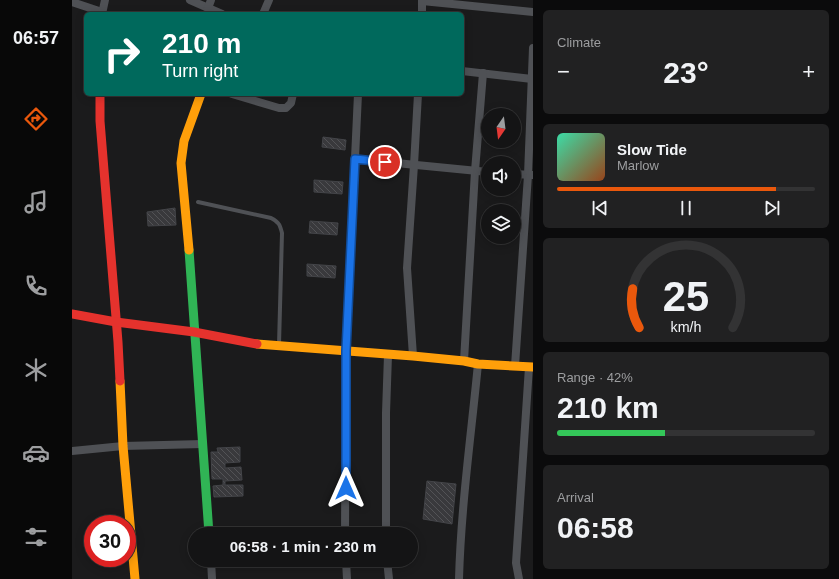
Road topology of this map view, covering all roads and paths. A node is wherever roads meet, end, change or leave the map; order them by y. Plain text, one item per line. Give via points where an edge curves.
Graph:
1 (105, 0) edge
2 (190, 0) edge
3 (269, 0) edge
4 (422, 1) edge
5 (72, 2) edge
6 (209, 4) edge
7 (99, 12) edge
8 (102, 12) edge
9 (219, 12) edge
10 (264, 12) edge
11 (422, 12) edge
12 (533, 12) edge
13 (533, 48) edge
14 (464, 71) edge
15 (483, 73) junction
16 (532, 79) junction
17 (100, 96) edge
18 (200, 96) edge
19 (239, 96) edge
20 (292, 96) edge
21 (358, 96) edge
22 (418, 96) edge
23 (355, 159) junction
24 (414, 165) junction
25 (475, 171) junction
26 (481, 171) edge
27 (521, 174) edge
28 (531, 175) edge
29 (198, 202) dead end
30 (72, 314) edge
31 (116, 322) junction
32 (194, 332) junction
33 (279, 345) junction
34 (346, 351) junction
35 (388, 355) junction
36 (413, 356) junction
37 (464, 361) junction
38 (478, 364) junction
39 (515, 366) junction
40 (531, 367) edge
41 (203, 444) junction
42 (123, 446) junction
43 (72, 451) edge
44 (209, 527) edge
45 (345, 527) edge
46 (386, 527) edge
47 (211, 567) edge
48 (346, 567) edge
49 (388, 567) edge
50 (135, 579) edge
51 (212, 579) edge
52 (347, 579) edge
53 (389, 579) edge
54 (459, 579) edge
55 (519, 579) edge

1 - 8 street
2 - 6 street
3 - 10 street
4 - 11 street
4 - 12 street
5 - 7 street
6 - 9 street
13 - 16 street
14 - 15 street
15 - 16 street
15 - 25 street
16 - 28 street
17 - 31 street
18 - 32 street via 184,141 182,158
19 - 20 street via 286,108
21 - 23 street
22 - 24 street
23 - 24 street
23 - 34 street
24 - 25 street
24 - 36 street via 407,268
25 - 26 street
25 - 37 street
27 - 28 street
28 - 39 street
29 - 33 lane via 271,218 280,225 282,233
30 - 31 street
31 - 32 street
31 - 42 street
32 - 33 street via 259,344
32 - 41 street
33 - 34 street
34 - 35 street
34 - 45 street
35 - 36 street
35 - 46 street
36 - 37 street
37 - 38 street
38 - 39 street
38 - 54 street via 465,487
39 - 40 street
40 - 55 street via 516,563
41 - 42 street
41 - 44 street
42 - 43 street
42 - 50 street
47 - 51 street
48 - 52 street
49 - 53 street

